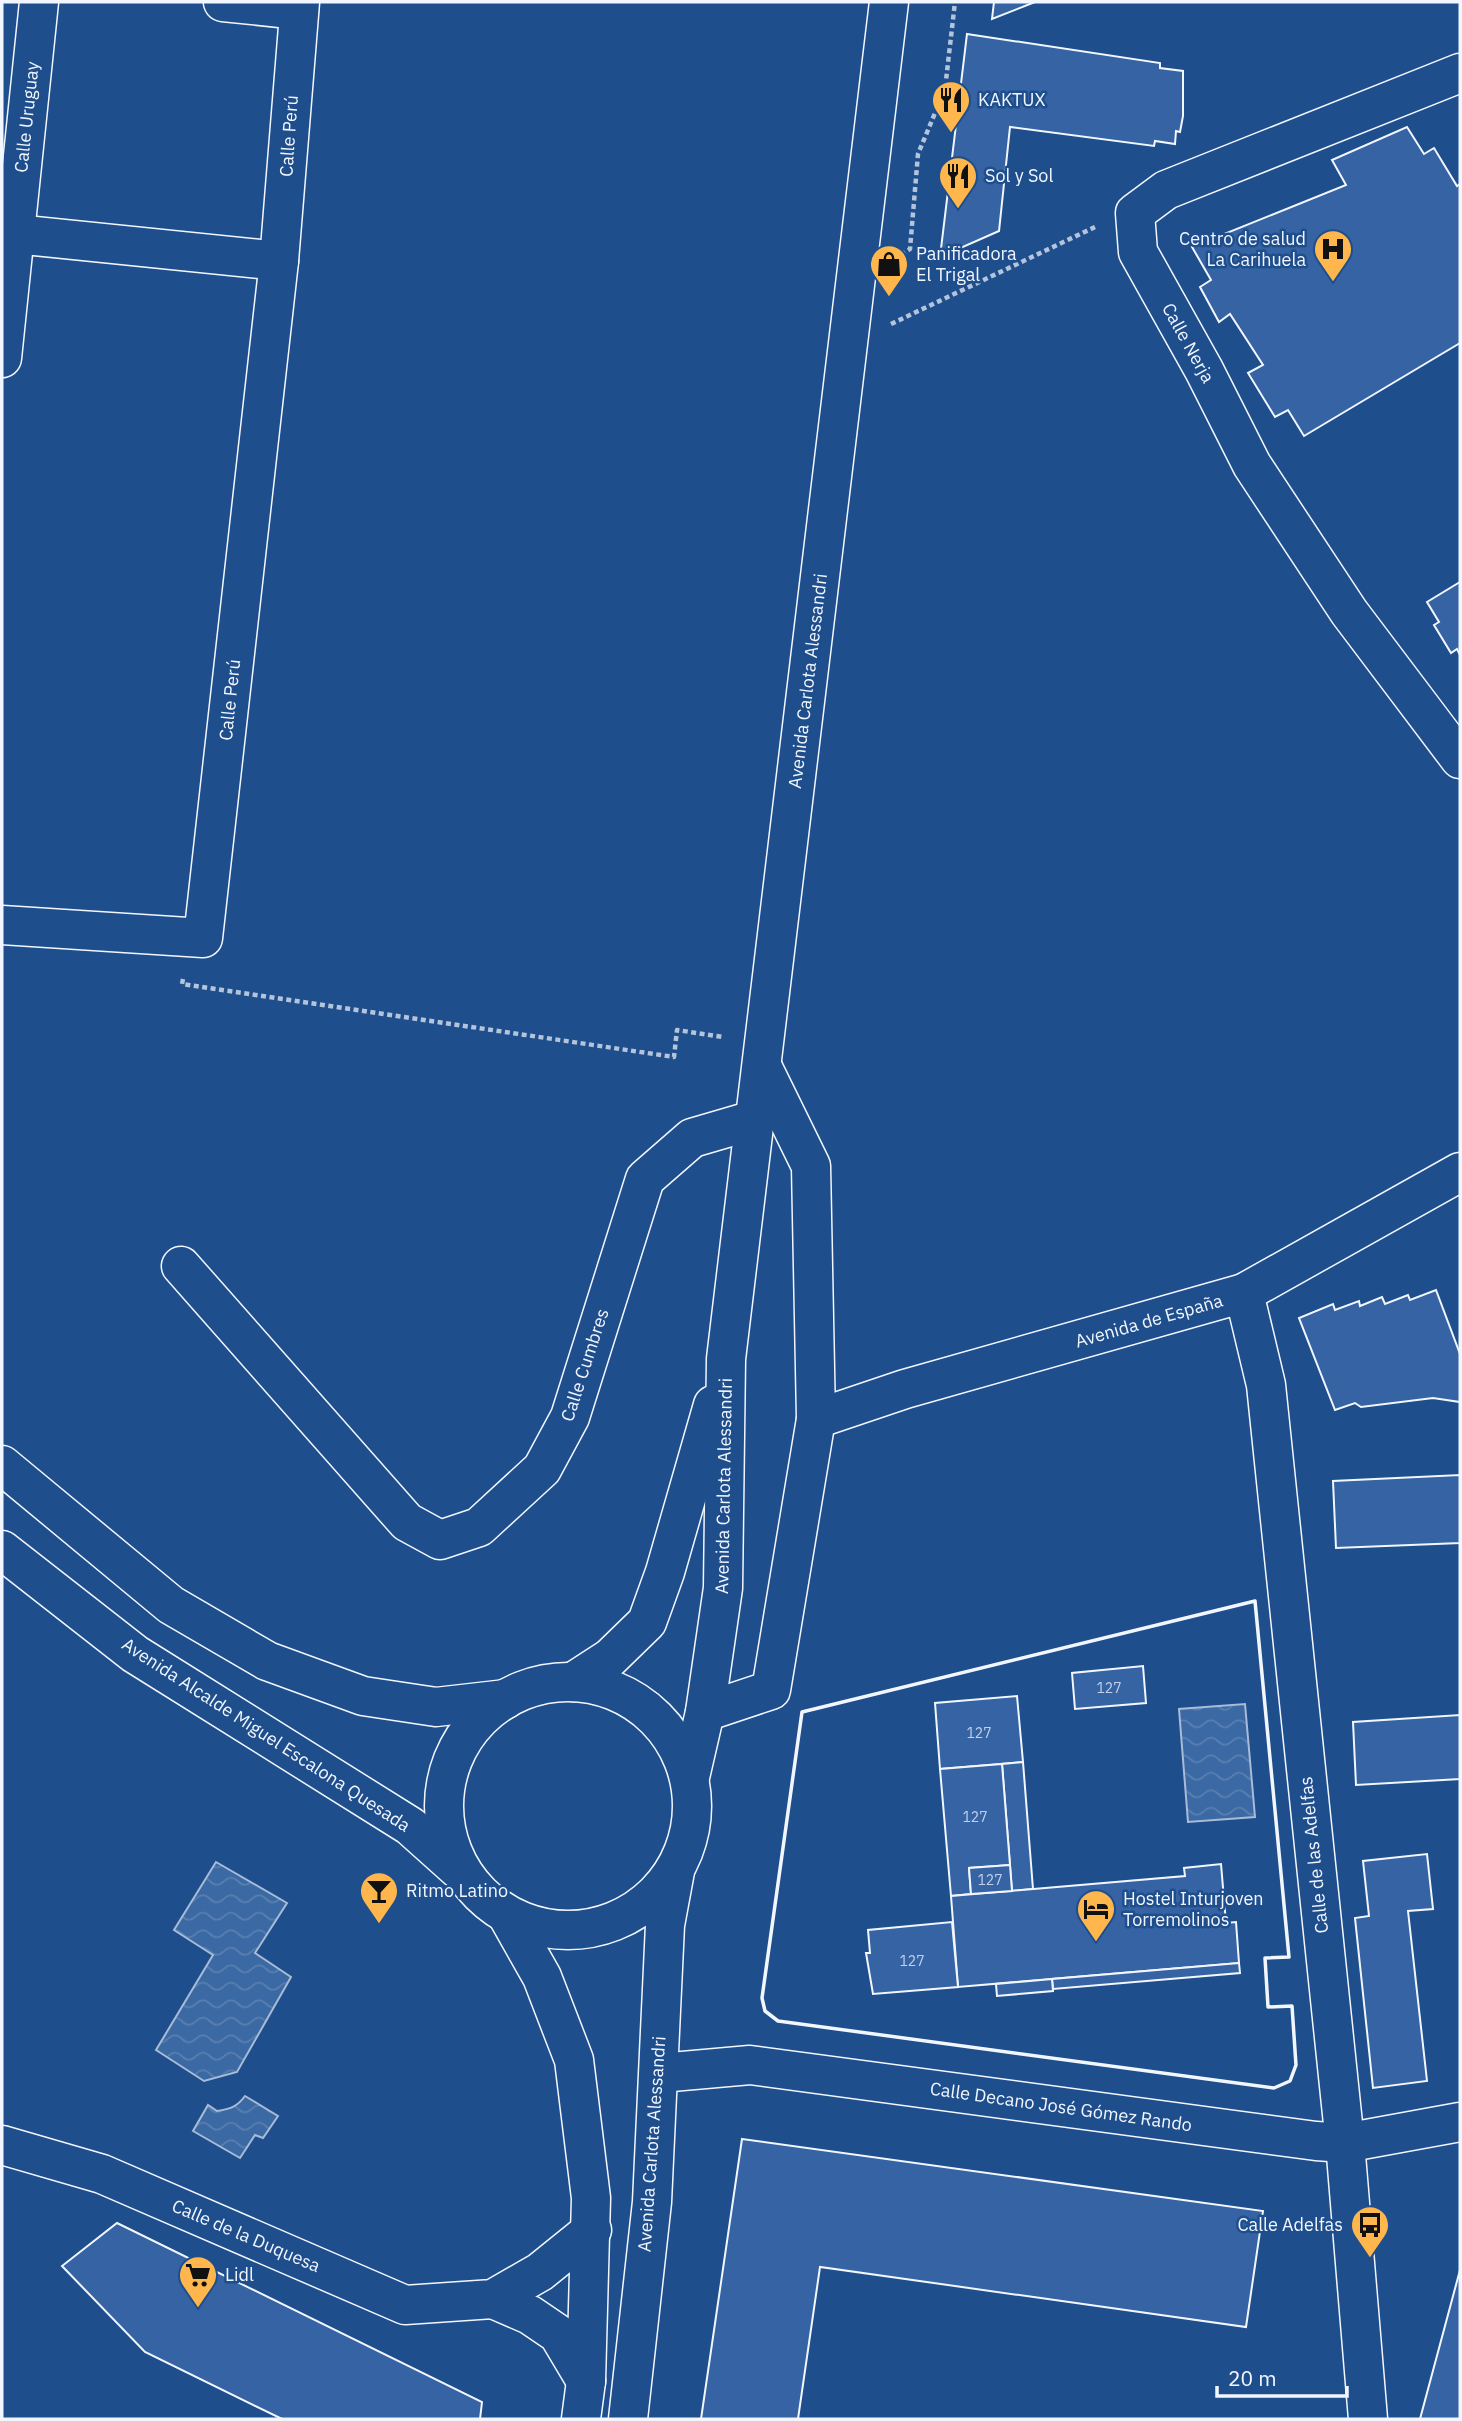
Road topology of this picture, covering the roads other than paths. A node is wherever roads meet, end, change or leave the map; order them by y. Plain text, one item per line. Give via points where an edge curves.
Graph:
1 (39, 2) edge
2 (223, 2) edge
3 (889, 2) edge
4 (299, 6) edge
5 (1460, 73) edge
6 (15, 107) edge
7 (15, 234) junction
8 (279, 261) junction
9 (2, 358) edge
10 (1460, 759) edge
11 (2, 925) edge
12 (764, 1055) junction
13 (757, 1119) junction
14 (1460, 1172) edge
15 (181, 1266) dead end
16 (1244, 1293) junction
17 (726, 1359) junction
18 (816, 1419) junction
19 (2, 1465) edge
20 (2, 1550) edge
21 (573, 1682) junction
22 (506, 1699) junction
23 (705, 1712) junction
24 (690, 1777) junction
25 (676, 1869) junction
26 (461, 1871) junction
27 (507, 1916) junction
28 (660, 2073) junction
29 (1460, 2122) edge
30 (1345, 2143) junction
31 (2, 2145) edge
32 (592, 2230) junction
33 (493, 2299) junction
34 (586, 2381) junction
35 (581, 2419) edge
36 (628, 2419) edge
37 (1368, 2419) edge

1 - 6 street, Calle Uruguay
2 - 4 street, Calle Perú
3 - 12 street, Avenida Carlota Alessandri
4 - 8 street, Calle Perú
5 - 10 street, Calle Nerja via 1166,190 1135,213 1138,252 1252,465 1349,612
6 - 7 street, Calle Uruguay
7 - 8 street
7 - 9 street, Calle Uruguay
8 - 11 street, Calle Perú via 203,938
12 - 13 street, Avenida Carlota Alessandri
12 - 18 street via 811,1166
13 - 15 street, Calle Cumbres via 692,1138 645,1179 570,1417 542,1469 479,1527 440,1540 407,1522
13 - 17 street, Avenida Carlota Alessandri
14 - 16 street, Avenida de España
16 - 18 street, Avenida de España via 905,1389
16 - 30 street, Calle de las Adelfas via 1266,1385
17 - 21 street, Avenida Carlota Alessandri via 647,1622 610,1658
17 - 23 street, Avenida Carlota Alessandri via 723,1588
18 - 23 street via 771,1690
19 - 22 street via 171,1605 267,1661 363,1696 436,1707
20 - 26 street, Avenida Alcalde Miguel Escalona Quesada via 135,1654 410,1826
21 - 22 street via 538,1686
21 - 24 street via 613,1689 648,1710 674,1740
22 - 26 street via 475,1724 454,1757 444,1795 447,1835
23 - 24 street, Avenida Carlota Alessandri
24 - 25 street via 692,1819
25 - 27 street via 651,1899 619,1920 582,1930 544,1929
25 - 28 street, Avenida Carlota Alessandri via 665,1925
26 - 27 street via 481,1896
27 - 32 street via 542,1977 574,2060
28 - 30 street, Calle Decano José Gómez Rando via 750,2065
28 - 36 street, Avenida Carlota Alessandri via 652,2202
29 - 30 street, Calle Decano José Gómez Rando
30 - 37 street, Calle de las Adelfas
31 - 33 street, Calle de la Duquesa via 102,2174 405,2305
32 - 33 street via 540,2272
32 - 34 street
33 - 34 street via 558,2334
34 - 35 street

